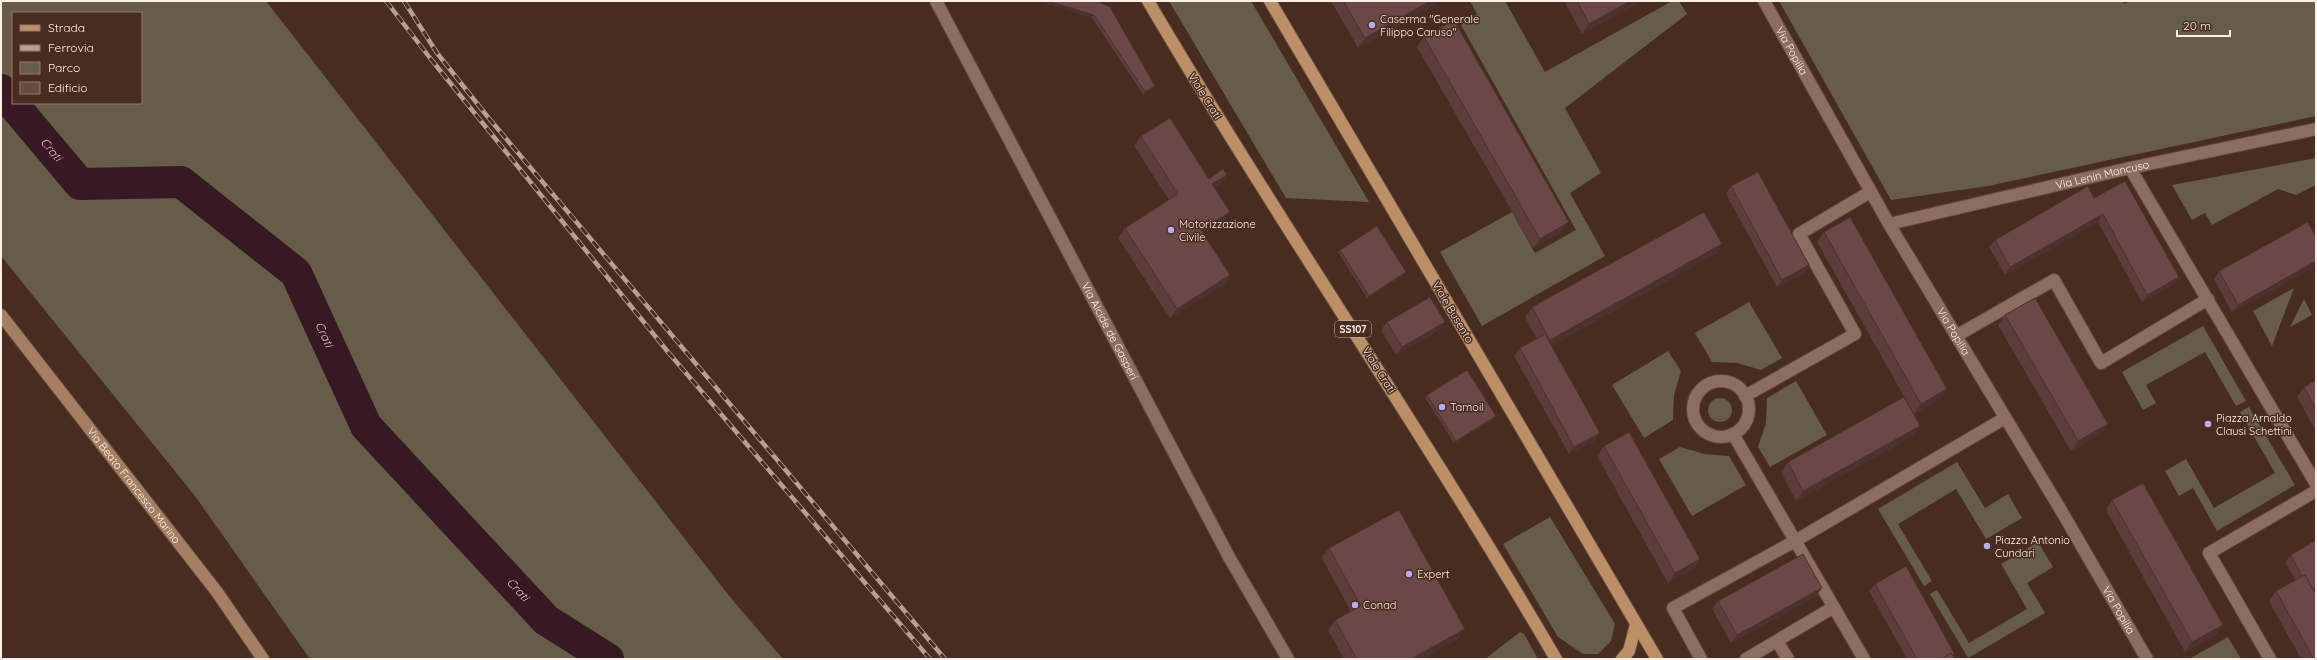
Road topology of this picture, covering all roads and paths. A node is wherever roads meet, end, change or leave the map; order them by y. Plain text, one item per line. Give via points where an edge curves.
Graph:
1 (936, 1) edge
2 (1148, 1) edge
3 (1270, 1) edge
4 (1764, 1) edge
5 (2316, 129) edge
6 (2130, 168) junction
7 (1870, 192) junction
8 (1889, 224) junction
9 (2208, 300) junction
10 (1, 316) edge
11 (1956, 336) junction
12 (1745, 396) junction
13 (2005, 418) junction
14 (1733, 434) junction
15 (2316, 484) edge
16 (2316, 491) edge
17 (1795, 541) junction
18 (1834, 607) junction
19 (1636, 624) junction
20 (1778, 641) junction
21 (1556, 657) edge
22 (263, 659) edge
23 (1288, 659) edge
24 (1622, 659) edge
25 (1657, 659) edge
26 (1701, 659) edge
27 (1746, 659) edge
28 (1788, 659) edge
29 (1864, 659) edge
30 (2147, 659) edge
31 (2270, 659) edge

1 - 23 street, Via Alcide de Gasperi via 1229,556
2 - 21 main road, Viale Crati / SS107
3 - 19 main road, Viale Busento
4 - 7 street, Via Popilia
5 - 6 street, Via Lenin Mancuso
6 - 8 street, Via Lenin Mancuso
6 - 9 street
7 - 8 street, Via Popilia
7 - 12 street via 1799,234 1854,334
8 - 11 street, Via Popilia
9 - 11 street via 2101,363 2054,280
9 - 15 street
10 - 22 main road, Via Beato Francesco Marino via 217,592
11 - 13 street, Via Popilia
12 - 14 street via 1748,404 1747,418
12 - 14 street via 1733,384 1724,381 1714,382 1701,389 1694,401 1694,420 1700,428 1716,437
13 - 17 street
13 - 30 street, Via Popilia
14 - 17 street
16 - 31 street via 2209,553
17 - 18 street
17 - 26 street via 1673,608
18 - 20 street
18 - 29 street
19 - 24 main road via 1628,651
19 - 25 main road, Viale Busento
20 - 27 street
20 - 28 street

